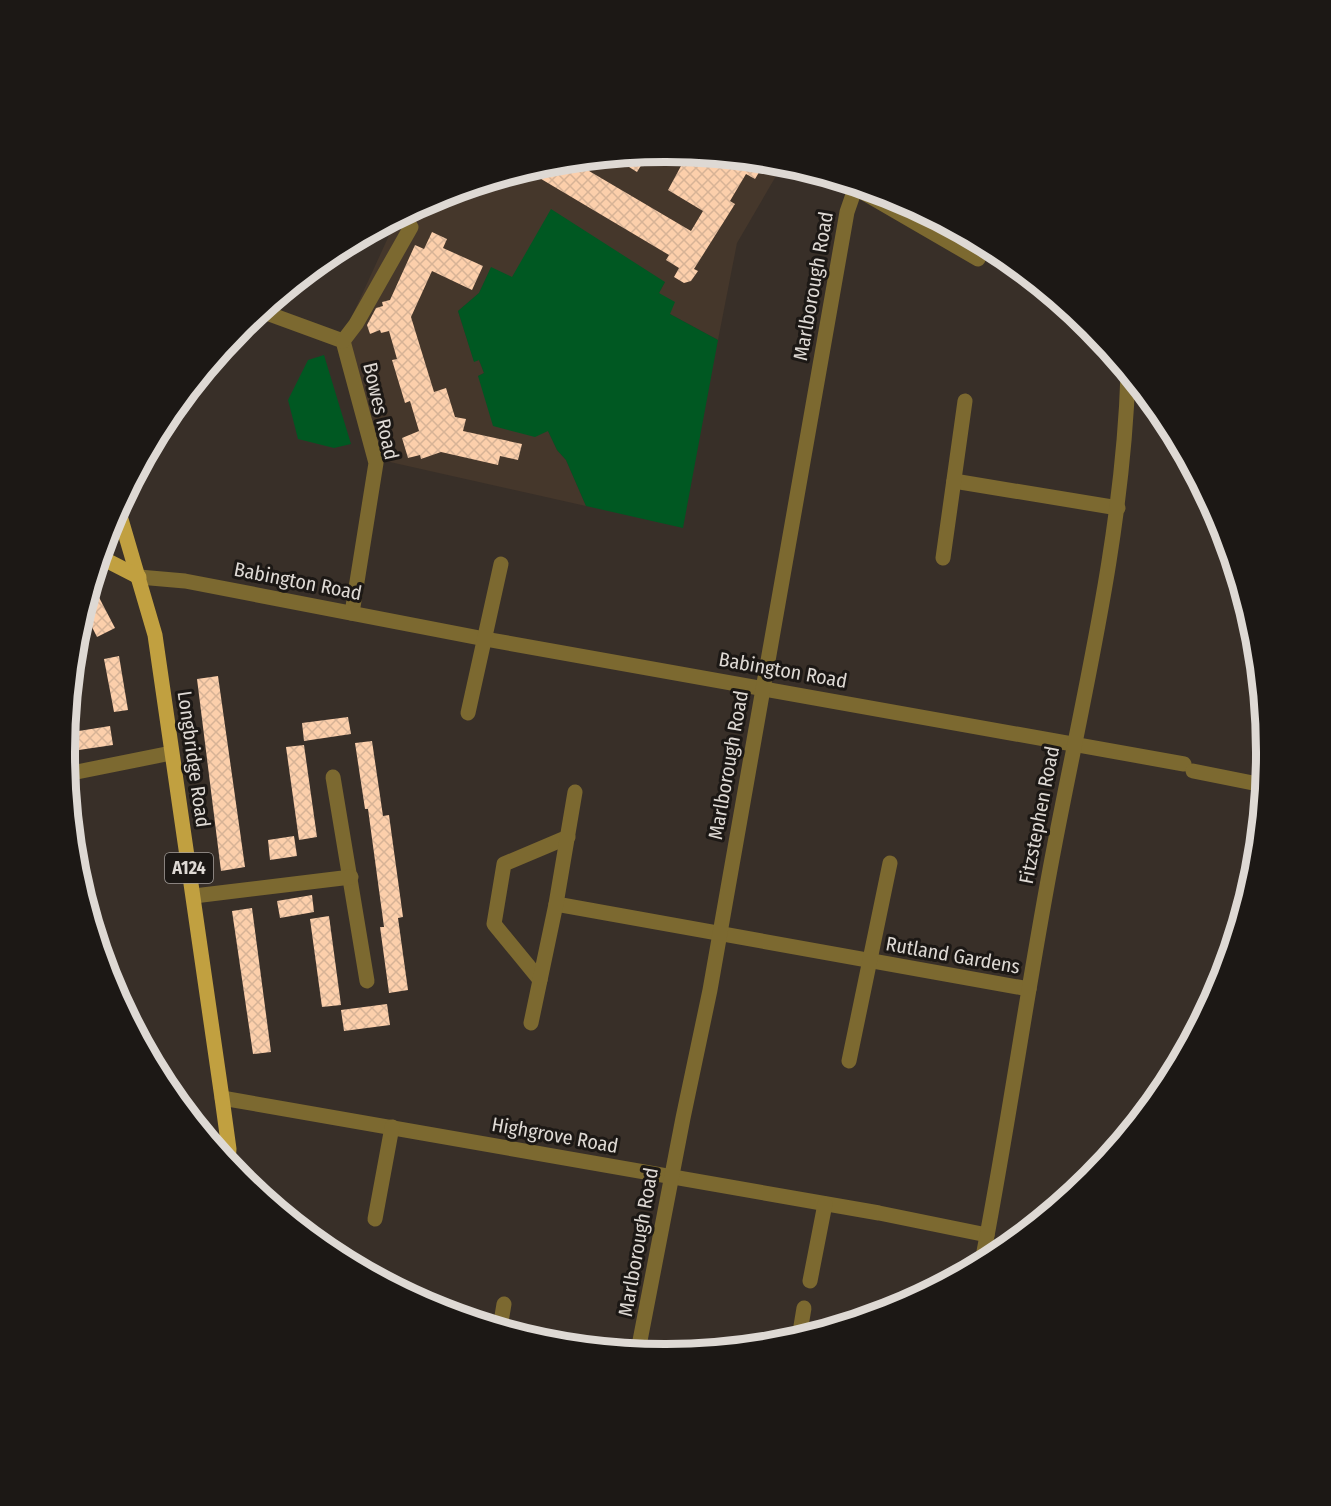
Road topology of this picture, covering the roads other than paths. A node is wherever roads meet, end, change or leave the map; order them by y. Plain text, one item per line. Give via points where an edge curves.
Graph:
1 (851, 193) edge
2 (883, 204) edge
3 (411, 227) dead end
4 (978, 259) dead end
5 (270, 314) edge
6 (342, 341) junction
7 (1128, 386) edge
8 (965, 401) dead end
9 (954, 481) junction
10 (1118, 508) junction
11 (122, 522) edge
12 (943, 558) dead end
13 (107, 561) edge
14 (501, 564) dead end
15 (139, 577) junction
16 (352, 613) junction
17 (484, 639) junction
18 (762, 688) junction
19 (468, 713) dead end
20 (1074, 744) junction
21 (171, 753) junction
22 (75, 772) edge
23 (333, 777) dead end
24 (1255, 783) edge
25 (575, 792) dead end
26 (568, 837) junction
27 (890, 863) dead end
28 (351, 877) junction
29 (194, 896) junction
30 (556, 904) junction
31 (719, 934) junction
32 (870, 961) junction
33 (540, 980) junction
34 (367, 981) dead end
35 (1029, 989) junction
36 (531, 1023) dead end
37 (849, 1061) dead end
38 (222, 1098) junction
39 (392, 1126) junction
40 (229, 1150) edge
41 (671, 1177) junction
42 (825, 1204) junction
43 (375, 1219) dead end
44 (987, 1234) junction
45 (984, 1250) edge
46 (810, 1281) dead end
47 (504, 1304) dead end
48 (804, 1308) dead end
49 (501, 1320) edge
50 (801, 1327) edge
51 (640, 1343) edge

1 - 18 street, Marlborough Road
2 - 4 street
3 - 6 street via 356,324
5 - 6 street, Bowes Road
6 - 16 street, Bowes Road via 376,463
7 - 10 street, Fitzstephen Road
8 - 9 street
9 - 10 street
9 - 12 street
10 - 20 street, Fitzstephen Road
11 - 15 main road, Longbridge Road / A124
13 - 15 main road
14 - 17 street
15 - 16 street, Babington Road via 185,581
15 - 21 main road, Longbridge Road / A124 via 155,635
16 - 17 street, Babington Road
17 - 18 street, Babington Road
17 - 19 street
18 - 20 street, Babington Road
18 - 31 street, Marlborough Road
20 - 24 street, Babington Road
20 - 35 street, Fitzstephen Road
21 - 22 street
21 - 29 main road, Longbridge Road / A124
23 - 28 street
25 - 26 street
26 - 30 street
26 - 33 street via 504,864 494,924
27 - 32 street, Rutland Gardens
28 - 29 street
28 - 34 street
29 - 38 main road, Longbridge Road / A124
30 - 31 street, Rutland Gardens
30 - 33 street
31 - 32 street, Rutland Gardens
31 - 41 street, Marlborough Road
32 - 35 street, Rutland Gardens
32 - 37 street, Rutland Gardens
33 - 36 street
35 - 44 street, Fitzstephen Road
38 - 39 street, Highgrove Road
38 - 40 main road, Longbridge Road / A124
39 - 41 street, Highgrove Road
39 - 43 street
41 - 42 street, Highgrove Road
41 - 51 street, Marlborough Road
42 - 44 street, Highgrove Road
42 - 46 street
44 - 45 street, Fitzstephen Road
47 - 49 street
48 - 50 street

